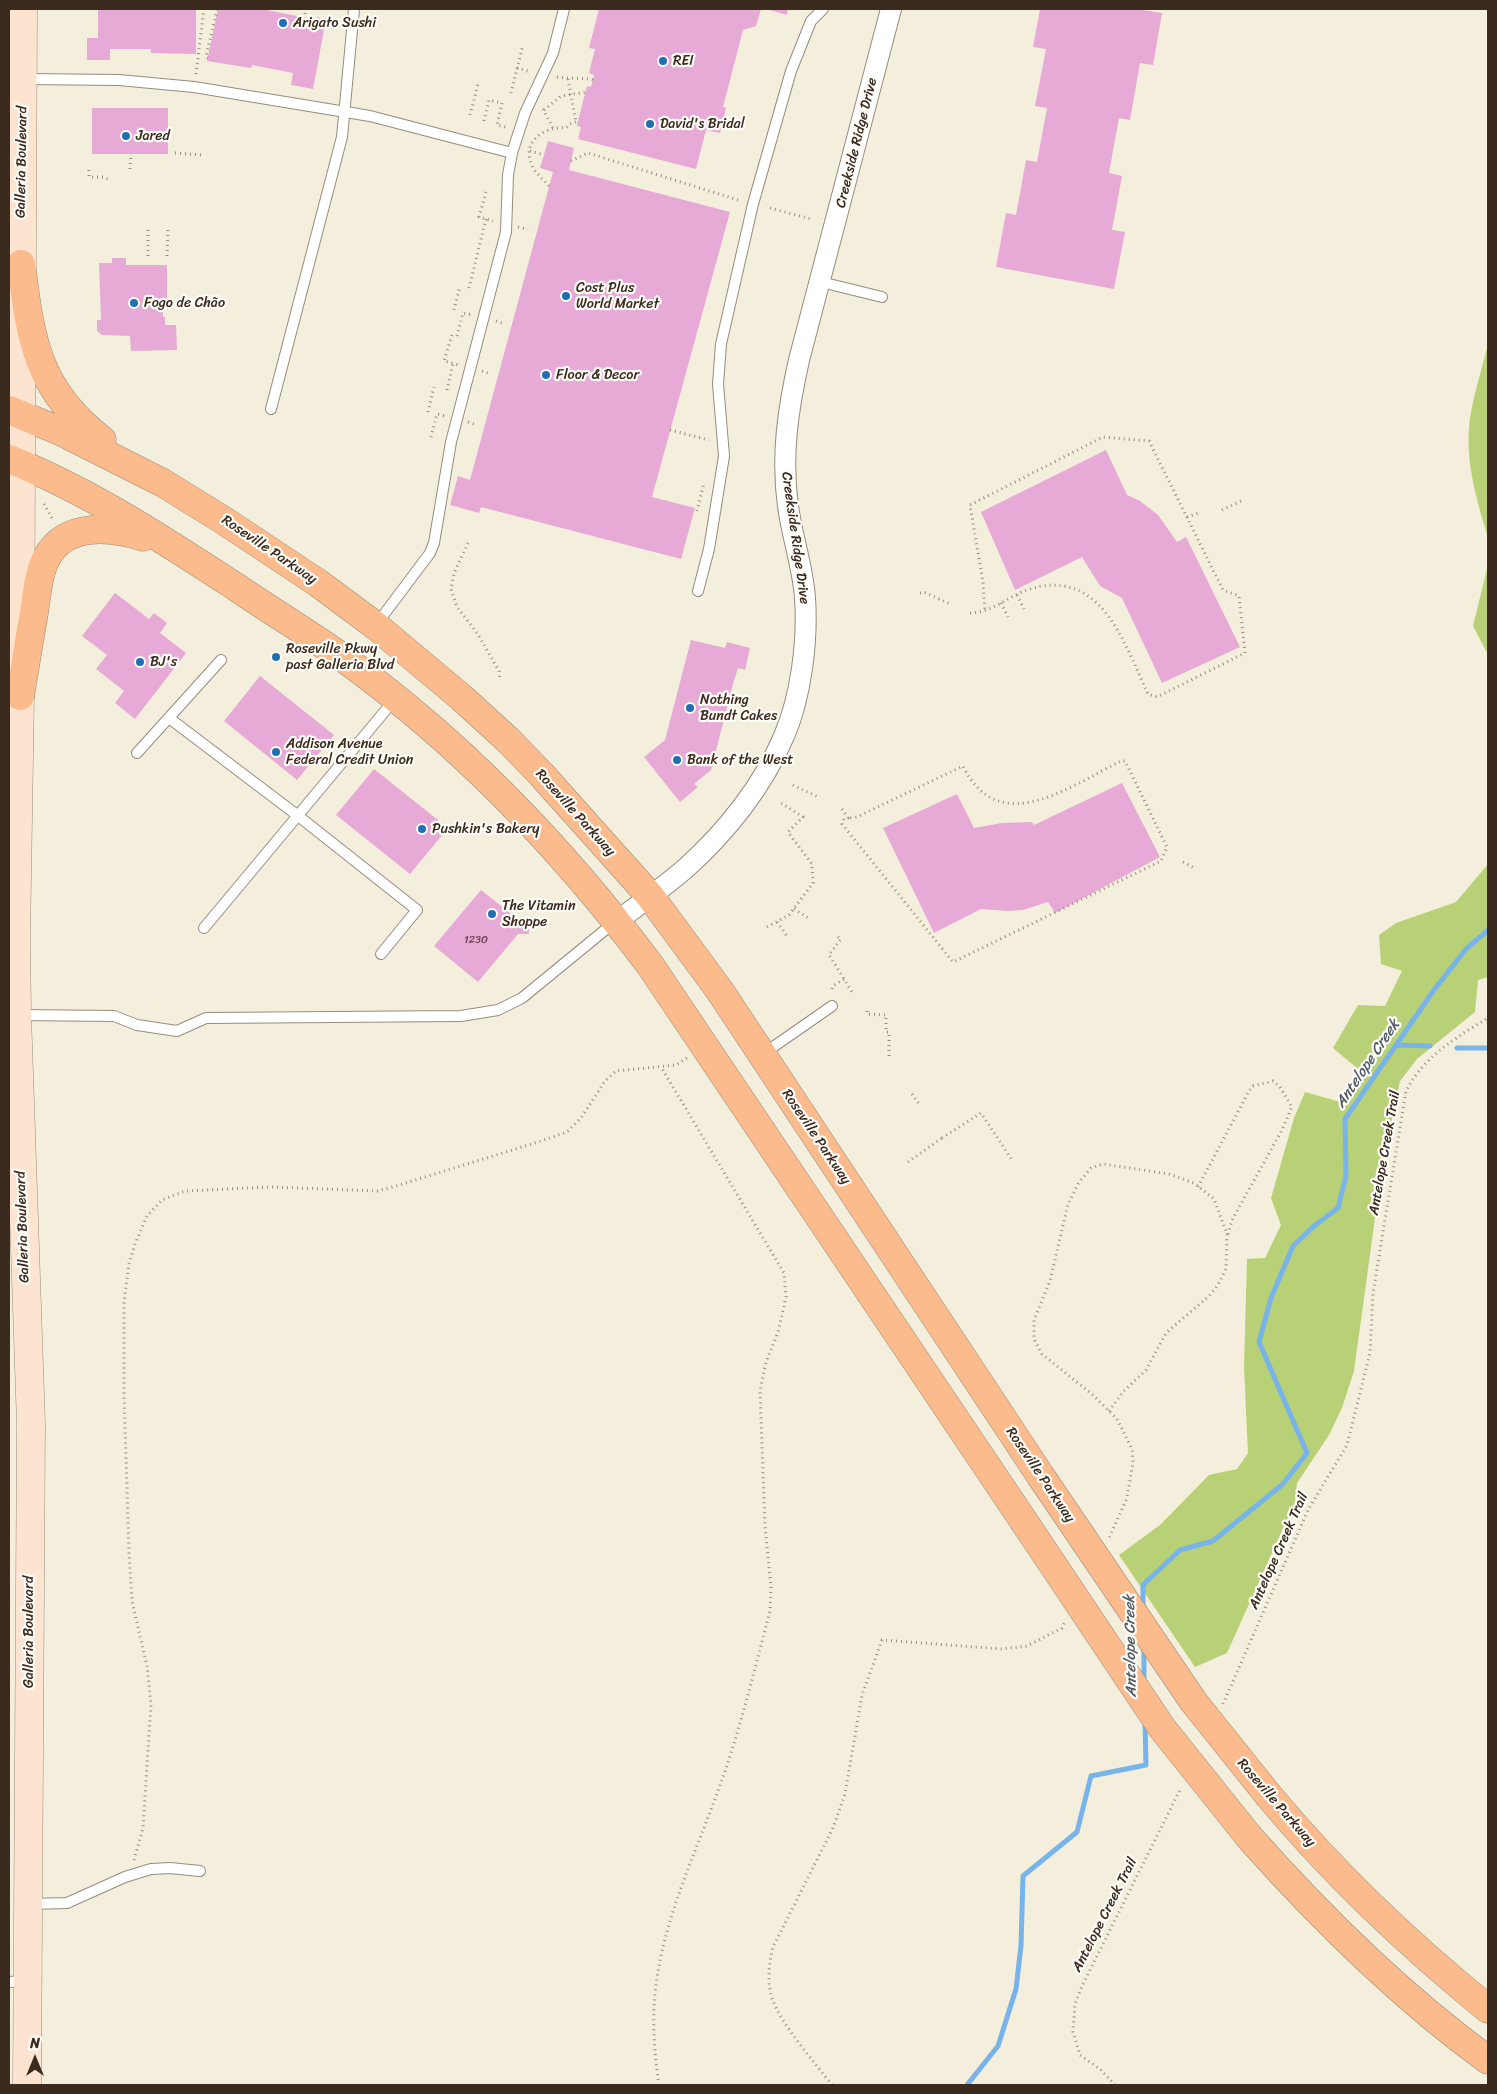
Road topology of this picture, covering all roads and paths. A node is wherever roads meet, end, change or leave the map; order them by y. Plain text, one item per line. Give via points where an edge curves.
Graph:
1 (23, 9) edge
2 (204, 9) edge
3 (217, 9) edge
4 (306, 9) edge
5 (354, 9) edge
6 (564, 9) edge
7 (823, 9) edge
8 (891, 9) edge
9 (305, 14) dead end
10 (200, 43) junction
11 (209, 44) junction
12 (523, 45) dead end
13 (208, 58) dead end
14 (196, 74) dead end
15 (16, 76) edge
16 (556, 77) dead end
17 (568, 79) junction
18 (593, 80) dead end
19 (478, 84) dead end
20 (586, 92) dead end
21 (511, 93) dead end
22 (535, 93) junction
23 (571, 93) junction
24 (544, 110) junction
25 (344, 113) junction
26 (470, 115) dead end
27 (484, 121) dead end
28 (553, 128) junction
29 (519, 130) junction
30 (530, 151) junction
31 (175, 153) dead end
32 (512, 153) junction
33 (131, 154) dead end
34 (202, 155) dead end
35 (544, 155) dead end
36 (571, 161) dead end
37 (130, 169) dead end
38 (90, 170) dead end
39 (111, 181) dead end
40 (550, 186) dead end
41 (738, 200) dead end
42 (770, 208) dead end
43 (811, 218) dead end
44 (486, 219) dead end
45 (168, 227) dead end
46 (148, 228) dead end
47 (148, 256) dead end
48 (167, 256) dead end
49 (21, 264) junction
50 (821, 282) junction
51 (460, 286) dead end
52 (469, 288) dead end
53 (882, 297) dead end
54 (454, 310) dead end
55 (453, 364) dead end
56 (434, 387) dead end
57 (447, 390) dead end
58 (271, 409) dead end
59 (428, 412) dead end
60 (15, 413) edge
61 (670, 430) dead end
62 (715, 442) dead end
63 (15, 461) edge
64 (706, 476) dead end
65 (162, 483) junction
66 (1242, 500) dead end
67 (42, 501) dead end
68 (1222, 510) dead end
69 (697, 511) dead end
70 (1201, 512) dead end
71 (1187, 517) junction
72 (56, 524) dead end
73 (468, 543) dead end
74 (201, 564) junction
75 (698, 591) dead end
76 (920, 593) dead end
77 (1017, 595) junction
78 (1001, 603) junction
79 (950, 604) dead end
80 (1024, 609) dead end
81 (985, 611) junction
82 (970, 613) dead end
83 (1008, 617) dead end
84 (376, 626) junction
85 (222, 660) dead end
86 (500, 680) dead end
87 (20, 696) junction
88 (395, 698) junction
89 (169, 718) junction
90 (137, 753) dead end
91 (793, 785) dead end
92 (818, 797) dead end
93 (781, 803) dead end
94 (842, 809) dead end
95 (297, 815) junction
96 (848, 818) junction
97 (1183, 862) dead end
98 (1196, 869) dead end
99 (650, 896) junction
100 (794, 909) junction
101 (810, 919) dead end
102 (617, 921) junction
103 (777, 922) junction
104 (768, 927) dead end
105 (204, 928) dead end
106 (787, 936) dead end
107 (838, 937) dead end
108 (381, 954) dead end
109 (844, 979) junction
110 (832, 989) dead end
111 (852, 992) dead end
112 (832, 1006) dead end
113 (867, 1011) dead end
114 (17, 1015) junction
115 (1488, 1018) edge
116 (705, 1046) junction
117 (762, 1054) junction
118 (889, 1056) dead end
119 (661, 1067) junction
120 (912, 1094) dead end
121 (920, 1105) dead end
122 (1012, 1160) dead end
123 (908, 1162) dead end
124 (1198, 1187) junction
125 (9, 1212) edge
126 (1228, 1234) junction
127 (24, 1244) junction
128 (1108, 1410) junction
129 (1108, 1541) dead end
130 (1066, 1619) dead end
131 (1219, 1712) dead end
132 (1184, 1783) dead end
133 (200, 1871) dead end
134 (127, 1877) junction
135 (28, 1904) junction
136 (18, 1982) edge
137 (1488, 2009) edge
138 (1483, 2056) edge
139 (26, 2085) edge
140 (659, 2085) edge
141 (832, 2085) edge
142 (1115, 2085) edge

1 - 15 main road, Galleria Boulevard
2 - 10 path
3 - 11 path
4 - 9 path
5 - 25 lane
6 - 22 lane via 553,53
7 - 75 lane via 811,21 791,71 753,204 721,344 718,384 724,456 709,549
8 - 50 street, Creekside Ridge Drive
10 - 11 path
10 - 14 path
11 - 13 path
12 - 21 path
15 - 25 lane via 169,84
15 - 49 main road, Galleria Boulevard
16 - 17 path
17 - 18 path
17 - 23 path
19 - 26 path
20 - 23 path
22 - 24 path
22 - 29 lane
23 - 24 path via 553,100
23 - 28 path via 577,122 566,128
24 - 28 path
25 - 32 lane via 370,116
25 - 58 lane via 342,138
27 - 29 path via 489,100 502,103 496,125
28 - 30 path via 540,133
29 - 32 lane
30 - 35 path
30 - 40 path via 532,166
31 - 34 path
32 - 84 lane via 506,232 451,442 434,543
33 - 37 path
36 - 41 path via 588,153
38 - 39 path via 89,177 104,177
42 - 43 path
44 - 52 path
45 - 48 path
46 - 47 path
49 - 60 main road, Galleria Boulevard
49 - 65 main road via 31,332 53,390 72,415 99,439
50 - 53 lane
50 - 99 street, Creekside Ridge Drive via 792,390 785,444 788,506 805,598 803,658 796,697 784,735 746,803 686,867
51 - 54 path
55 - 57 path
56 - 59 path
60 - 63 main road, Galleria Boulevard
60 - 65 main road, Roseville Parkway via 60,431
61 - 62 path
63 - 74 main road via 111,510
63 - 87 main road, Galleria Boulevard
64 - 69 path
65 - 84 main road, Roseville Parkway via 303,573
66 - 68 path
67 - 72 path
70 - 71 path
71 - 77 path via 1223,590 1239,596 1245,653 1157,697 1148,694 1116,627 1093,598 1078,590 1056,586 1035,588
71 - 81 path via 1149,441 1103,437 970,505 984,582
73 - 86 path via 452,582 454,601 477,633 499,671
74 - 87 main road via 144,538 110,530 83,531 59,543 48,556 41,578
74 - 88 main road via 349,662
76 - 79 path
77 - 78 path
77 - 80 path
78 - 81 path
78 - 83 path
81 - 82 path
84 - 99 main road, Roseville Parkway via 508,740
85 - 89 lane
87 - 114 main road, Galleria Boulevard
88 - 95 lane
88 - 102 main road via 486,777
89 - 90 lane
89 - 95 lane
91 - 92 path
93 - 100 path via 803,817 788,832 812,864 813,883
94 - 96 path
95 - 105 lane
95 - 108 lane via 417,910
96 - 96 path via 842,824 953,962 1161,861 1166,847 1125,762 1121,761 1042,800 1025,804 999,802 982,794 963,766 856,818
97 - 98 path
99 - 102 street, Creekside Ridge Drive
99 - 117 main road, Roseville Parkway
100 - 101 path
100 - 103 path
102 - 114 lane via 522,998 498,1010 461,1016 206,1018 177,1032 137,1025 114,1016
102 - 116 main road
103 - 104 path
103 - 106 path
107 - 109 path via 840,939 829,955
109 - 110 path
109 - 111 path
112 - 117 lane
113 - 118 path via 867,1014 886,1015
114 - 127 main road, Galleria Boulevard
115 - 131 path, Antelope Creek Trail via 1438,1052 1411,1080 1406,1091 1373,1293 1370,1352 1347,1445 1308,1510
116 - 119 path via 676,1065
116 - 138 main road, bridge via 1162,1728 1250,1838 1343,1936 1421,2008
117 - 137 main road, Roseville Parkway, bridge via 1040,1475 1194,1701 1269,1796 1326,1860 1440,1969
119 - 134 path via 616,1071 567,1132 396,1186 377,1191 271,1187 185,1191 162,1200 148,1216 128,1264 124,1301 128,1552 132,1601 147,1666 151,1704 143,1828
119 - 140 path via 784,1273 786,1297 760,1391 770,1610 726,1769 684,1879 665,1940 654,2006
120 - 121 path
122 - 123 path via 981,1113
124 - 126 path via 1214,1198
124 - 126 path via 1249,1091 1254,1086 1273,1081 1292,1107 1232,1220
124 - 128 path via 1169,1174 1103,1164 1090,1168 1068,1204 1050,1281 1034,1320 1034,1339 1042,1354
125 - 127 main road
126 - 128 path via 1226,1269 1218,1286 1166,1333 1146,1370
127 - 135 main road, Galleria Boulevard via 31,1424
128 - 129 path via 1117,1419 1132,1449 1133,1462 1127,1498
130 - 141 path via 1062,1628 1028,1646 1002,1649 882,1640 862,1695 845,1794 834,1828 773,1947 770,1962 772,1998 781,2016
132 - 142 path, Antelope Creek Trail via 1075,2004 1073,2032 1080,2055
133 - 134 lane via 170,1868
134 - 135 lane via 67,1903
135 - 136 main road, Galleria Boulevard
136 - 139 main road, Galleria Boulevard

